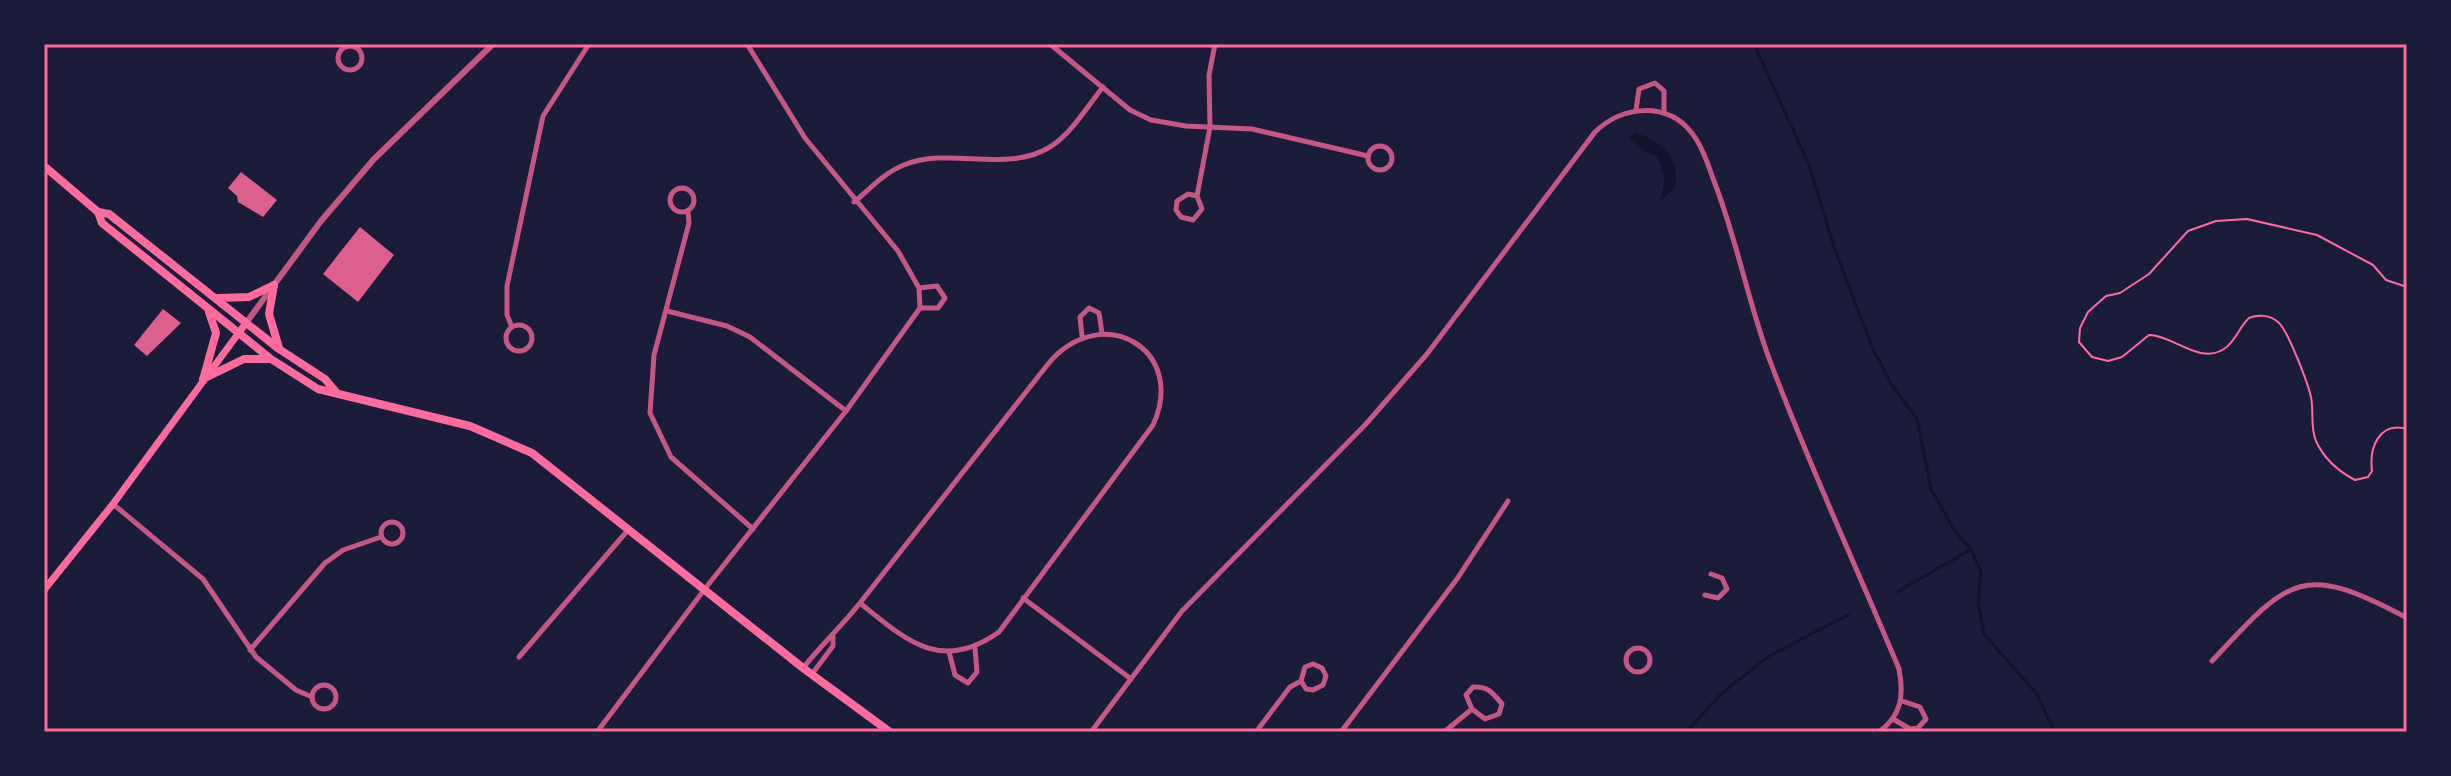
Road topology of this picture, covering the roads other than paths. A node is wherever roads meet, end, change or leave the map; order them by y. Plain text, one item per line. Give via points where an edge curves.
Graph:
1 (493, 44) edge
2 (589, 44) edge
3 (747, 44) edge
4 (1050, 44) edge
5 (1215, 44) edge
6 (344, 45) edge
7 (1103, 87) junction
8 (1636, 110) junction
9 (1664, 113) junction
10 (1210, 127) junction
11 (1368, 156) junction
12 (44, 166) edge
13 (1197, 196) junction
14 (854, 202) junction
15 (688, 211) junction
16 (98, 212) junction
17 (274, 285) junction
18 (919, 288) junction
19 (215, 298) junction
20 (207, 308) junction
21 (920, 308) junction
22 (667, 311) junction
23 (246, 323) junction
24 (512, 327) junction
25 (238, 333) junction
26 (1102, 333) junction
27 (1082, 336) junction
28 (279, 349) junction
29 (271, 359) junction
30 (203, 380) junction
31 (336, 392) junction
32 (846, 411) junction
33 (1508, 501) dead end
34 (113, 504) junction
35 (753, 529) junction
36 (629, 530) junction
37 (381, 537) junction
38 (1711, 574) dead end
39 (44, 590) edge
40 (704, 590) junction
41 (1705, 595) dead end
42 (1023, 598) junction
43 (860, 603) junction
44 (2407, 618) edge
45 (833, 637) junction
46 (975, 648) junction
47 (1644, 649) joint
48 (250, 650) junction
49 (949, 652) junction
50 (519, 657) dead end
51 (2212, 661) dead end
52 (803, 668) junction
53 (812, 674) junction
54 (1131, 679) junction
55 (1301, 681) junction
56 (312, 697) junction
57 (1902, 701) junction
58 (1472, 709) junction
59 (1893, 719) junction
60 (597, 732) edge
61 (890, 732) edge
62 (1091, 732) edge
63 (1256, 732) edge
64 (1341, 732) edge
65 (1444, 732) edge
66 (1879, 732) edge

1 - 17 street via 374,159
2 - 24 street via 543,116 507,286
3 - 14 street via 781,103
4 - 7 street
5 - 10 street via 1209,75
6 - 6 street via 338,61 352,70 362,55
7 - 10 street via 1151,120
7 - 14 street via 1046,149 1013,159 915,161
8 - 9 street
8 - 9 street via 1639,89 1649,82 1664,91
8 - 54 street via 1595,132 1427,354 1365,425 1182,611
9 - 57 street via 1692,133 1708,164 1770,359 1899,669
10 - 11 street via 1252,129
10 - 13 street
11 - 11 street via 1378,170 1391,162 1383,147
12 - 16 main road
13 - 13 street via 1188,194 1177,201 1181,217 1193,220 1200,214
14 - 18 street via 898,251
15 - 15 street via 691,193 676,189 671,205
15 - 22 street
16 - 19 main road via 109,214
16 - 20 main road via 102,223
17 - 19 main road via 241,299
17 - 23 street
17 - 28 main road via 269,314
18 - 21 street
18 - 21 street via 937,286 945,298 938,308
19 - 23 main road
20 - 25 main road
20 - 30 main road via 216,333
21 - 32 street
22 - 32 street via 750,337
22 - 35 street via 650,377 650,413 656,430 682,469
23 - 25 main road
23 - 28 main road
24 - 24 street via 508,344 525,348 531,342 528,329
25 - 29 main road
25 - 30 main road
26 - 27 street
26 - 27 street via 1099,313 1089,308 1080,317
26 - 42 street via 1129,339 1150,355 1163,390 1160,409 1143,440
27 - 43 street via 1056,355
28 - 31 main road
29 - 30 main road via 244,359
29 - 31 main road via 318,389
30 - 34 main road
31 - 36 main road via 470,426 517,446
32 - 35 street
33 - 64 street via 1457,579
34 - 39 main road
34 - 48 street via 203,579
35 - 40 street
36 - 40 main road
36 - 50 street
37 - 37 street via 394,544 401,540 402,530 398,523 388,522
37 - 48 street via 332,556
38 - 41 street via 1722,578 1727,589 1721,597
40 - 52 main road
40 - 60 street
42 - 46 street via 999,632
42 - 54 street
43 - 45 street
43 - 49 street via 914,644
44 - 51 street via 2346,588 2309,583 2272,602
45 - 52 street
45 - 53 street via 833,646
46 - 49 street
46 - 49 street via 977,672 968,683 955,675
47 - 47 street via 1634,648 1626,655 1632,671 1648,668 1651,662
48 - 56 street via 296,690
52 - 53 main road
53 - 61 main road
54 - 62 street
55 - 55 street via 1313,690 1326,676 1313,664 1305,667
55 - 63 street via 1290,687
56 - 56 street via 321,709 336,698 324,685
57 - 59 street
57 - 59 street via 1920,707 1926,719 1910,729
58 - 58 street via 1492,719 1502,704 1484,687 1473,687 1466,695
58 - 65 street
59 - 66 street

